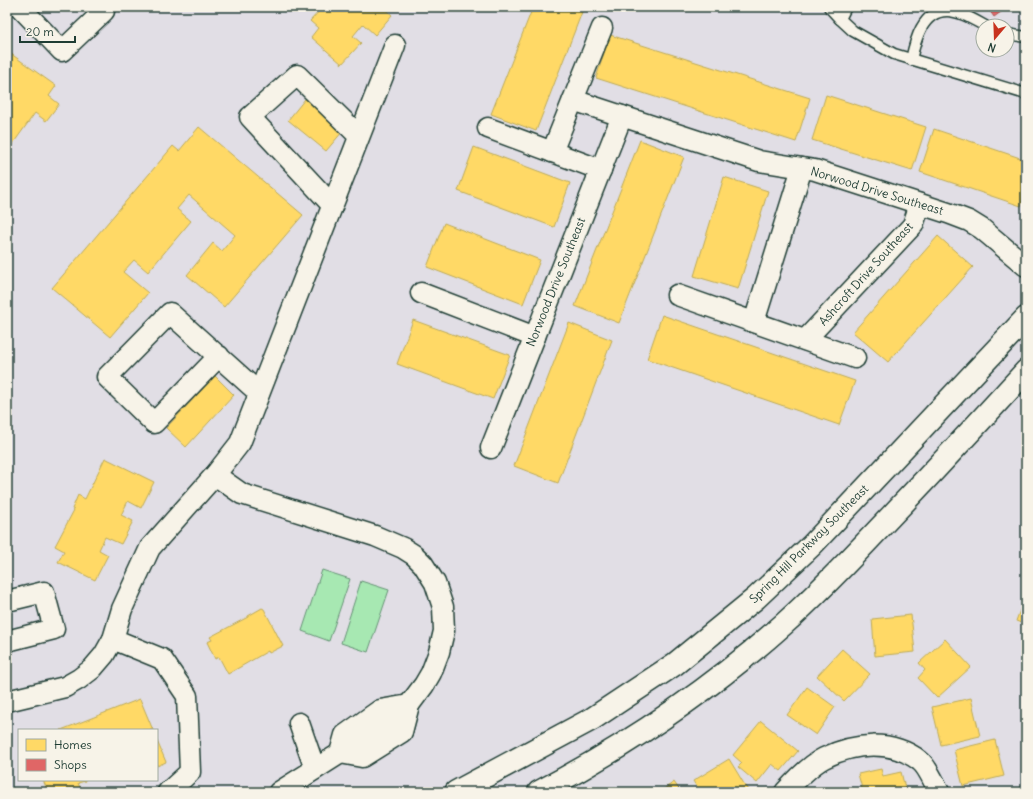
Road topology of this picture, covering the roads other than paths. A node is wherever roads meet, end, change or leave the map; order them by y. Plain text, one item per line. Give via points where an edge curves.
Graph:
1 (20, 7) edge
2 (100, 7) edge
3 (829, 7) edge
4 (846, 7) edge
5 (840, 19) junction
6 (975, 20) edge
7 (602, 28) dead end
8 (1015, 35) edge
9 (1026, 37) edge
10 (395, 45) dead end
11 (911, 60) junction
12 (1026, 94) edge
13 (573, 100) junction
14 (622, 116) junction
15 (488, 128) dead end
16 (359, 136) junction
17 (552, 152) junction
18 (802, 168) junction
19 (600, 170) junction
20 (920, 204) junction
21 (332, 205) junction
22 (1026, 266) edge
23 (421, 293) dead end
24 (677, 295) dead end
25 (1026, 318) edge
26 (754, 322) junction
27 (535, 337) junction
28 (806, 340) junction
29 (218, 356) junction
30 (855, 358) dead end
31 (1026, 371) edge
32 (260, 393) junction
33 (491, 448) dead end
34 (215, 475) junction
35 (7, 601) edge
36 (8, 635) edge
37 (113, 639) junction
38 (7, 701) edge
39 (409, 705) junction
40 (299, 723) dead end
41 (340, 753) junction
42 (315, 769) junction
43 (478, 787) edge
44 (168, 792) edge
45 (279, 792) edge
46 (456, 792) edge
47 (539, 792) edge
48 (785, 792) edge
49 (939, 792) edge

1 - 2 street via 62,52 104,11
3 - 5 lane
4 - 5 lane
5 - 11 lane via 869,41
6 - 11 lane via 948,11 933,15 919,32
7 - 13 street
8 - 9 lane
10 - 16 street
11 - 12 lane
13 - 14 street, Norwood Drive Southeast
13 - 17 street
14 - 18 street, Norwood Drive Southeast via 759,161
14 - 19 street, Norwood Drive Southeast
15 - 17 street
16 - 21 street
16 - 21 street via 297,75 250,117
17 - 19 street
18 - 20 street, Norwood Drive Southeast
18 - 26 street
19 - 27 street, Norwood Drive Southeast
20 - 22 street, Norwood Drive Southeast via 968,221 982,229
20 - 28 street, Ashcroft Drive Southeast via 913,225
21 - 32 street
23 - 27 street
24 - 26 street
25 - 43 street, Spring Hill Parkway Southeast via 818,539 756,598 675,664 592,719
26 - 28 street
27 - 33 street, Norwood Drive Southeast
28 - 30 street
29 - 29 street via 170,314 107,377 154,423
29 - 32 street
31 - 47 street via 839,571 786,622 733,666 658,721 600,759
32 - 34 street via 240,443
34 - 37 street via 150,548 122,609
34 - 39 street via 242,494 390,541 414,555 423,564 443,607 444,631 431,673
35 - 36 street via 44,592 54,630
37 - 38 street via 104,655 79,679 65,687
37 - 44 street via 162,659 187,696 190,772
39 - 41 street via 380,710 344,734
39 - 41 street via 402,732 362,757
40 - 42 street
41 - 42 street
42 - 45 street
43 - 46 street, Spring Hill Parkway Southeast
48 - 49 street via 823,758 853,747 878,745 904,750 922,762

